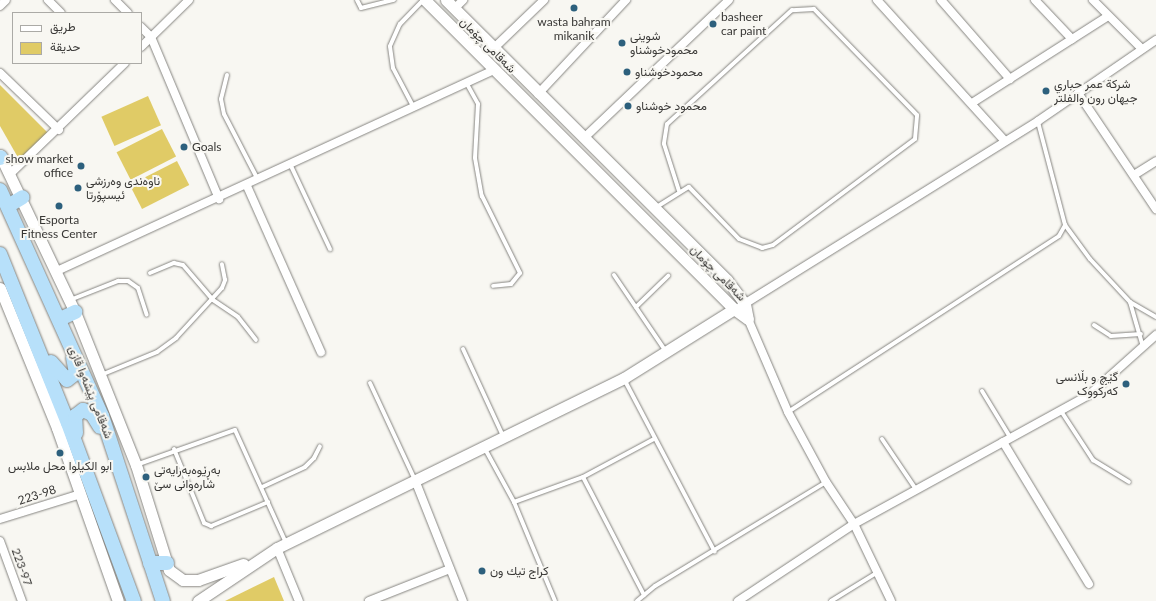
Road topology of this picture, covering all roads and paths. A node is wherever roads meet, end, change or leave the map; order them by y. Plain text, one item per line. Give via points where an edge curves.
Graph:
1 (6, 0) edge
2 (48, 0) edge
3 (115, 0) edge
4 (189, 0) edge
5 (357, 0) edge
6 (394, 0) edge
7 (425, 0) edge
8 (446, 0) edge
9 (463, 0) edge
10 (544, 0) edge
11 (626, 0) edge
12 (729, 0) edge
13 (941, 0) edge
14 (1035, 0) edge
15 (1093, 0) edge
16 (882, 2) edge
17 (0, 6) edge
18 (454, 9) junction
19 (60, 12) edge
20 (127, 12) edge
21 (1108, 16) junction
22 (142, 28) edge
23 (151, 37) junction
24 (1072, 39) junction
25 (1156, 40) edge
26 (142, 46) edge
27 (493, 49) junction
28 (1142, 49) junction
29 (113, 64) edge
30 (124, 64) edge
31 (119, 69) junction
32 (495, 70) junction
33 (0, 73) edge
34 (227, 75) dead end
35 (1010, 79) junction
36 (467, 84) junction
37 (1078, 93) junction
38 (538, 94) junction
39 (972, 103) junction
40 (415, 110) junction
41 (1038, 121) junction
42 (59, 130) junction
43 (584, 138) junction
44 (1006, 142) junction
45 (0, 156) edge
46 (1156, 161) edge
47 (291, 166) junction
48 (11, 173) junction
49 (1134, 175) junction
50 (258, 181) junction
51 (247, 186) junction
52 (0, 190) edge
53 (679, 190) junction
54 (23, 197) junction
55 (218, 199) junction
56 (8, 206) junction
57 (655, 208) junction
58 (1156, 209) edge
59 (1065, 225) junction
60 (330, 249) dead end
61 (0, 254) edge
62 (222, 264) dead end
63 (57, 271) junction
64 (150, 273) dead end
65 (614, 275) dead end
66 (668, 276) dead end
67 (727, 280) junction
68 (493, 286) dead end
69 (0, 288) edge
70 (717, 290) junction
71 (213, 300) junction
72 (1130, 302) junction
73 (745, 304) junction
74 (73, 306) junction
75 (636, 307) junction
76 (734, 309) junction
77 (147, 315) dead end
78 (1156, 317) edge
79 (748, 319) junction
80 (63, 325) junction
81 (1094, 325) dead end
82 (32, 329) junction
83 (1141, 334) junction
84 (1156, 335) edge
85 (256, 340) dead end
86 (1143, 348) junction
87 (463, 349) dead end
88 (321, 352) dead end
89 (666, 352) junction
90 (100, 375) junction
91 (624, 378) junction
92 (370, 383) dead end
93 (982, 391) dead end
94 (1061, 411) junction
95 (788, 412) junction
96 (1010, 437) junction
97 (503, 438) junction
98 (654, 439) junction
99 (882, 439) dead end
100 (1003, 442) junction
101 (320, 446) dead end
102 (484, 446) junction
103 (174, 449) junction
104 (136, 465) junction
105 (86, 467) junction
106 (121, 471) junction
107 (583, 477) junction
108 (415, 480) junction
109 (826, 482) junction
110 (1129, 482) dead end
111 (262, 487) junction
112 (915, 488) junction
113 (81, 494) junction
114 (268, 502) junction
115 (514, 502) junction
116 (0, 519) edge
117 (854, 524) junction
118 (0, 541) edge
119 (278, 548) junction
120 (715, 552) junction
121 (167, 562) junction
122 (150, 563) junction
123 (450, 569) junction
124 (878, 572) junction
125 (1089, 584) dead end
126 (644, 595) junction
127 (22, 601) edge
128 (118, 601) edge
129 (134, 601) edge
130 (163, 601) edge
131 (198, 601) edge
132 (299, 601) edge
133 (368, 601) edge
134 (463, 601) edge
135 (555, 601) edge
136 (637, 601) edge
137 (738, 601) edge
138 (830, 601) edge
139 (891, 601) edge

1 - 17 street
2 - 19 street
3 - 20 street
4 - 23 street
5 - 6 lane via 361,8
7 - 32 street, شەقامی چۆمان
7 - 40 lane via 400,24 390,46 393,68
8 - 18 street, شەقامی چۆمان
9 - 18 street
10 - 27 street
11 - 38 street
12 - 43 street
13 - 35 street
14 - 24 street
15 - 21 street
16 - 39 street
18 - 27 street, شەقامی چۆمان
21 - 24 street
21 - 28 street
22 - 23 street
23 - 26 street
23 - 55 street
24 - 35 street
25 - 28 street
27 - 38 street, شەقامی چۆمان
28 - 37 street
29 - 31 street
30 - 31 street
31 - 42 street
32 - 36 street
32 - 70 street, شەقامی چۆمان
33 - 42 street
34 - 50 lane via 220,99 224,114
35 - 39 street
36 - 40 street
36 - 68 lane via 478,104 475,158 482,196 520,273 511,284
37 - 41 street
37 - 49 street
38 - 43 street, شەقامی چۆمان
39 - 44 street
40 - 47 street
41 - 44 street
41 - 59 lane
42 - 48 street
43 - 57 street, شەقامی چۆمان
44 - 73 street
45 - 48 street
46 - 49 street
47 - 50 street
47 - 60 lane
48 - 54 street
49 - 58 street
50 - 51 street
51 - 55 street
51 - 88 street
52 - 56 highway, شەقامی پێشەوا قازی
53 - 53 lane via 689,187 697,192 739,239 762,248 773,245 916,139 917,114 814,9 792,10 668,124 664,144
53 - 57 lane
54 - 56 highway
54 - 63 street
55 - 63 street
56 - 80 highway, شەقامی پێشەوا قازی
57 - 67 street, شەقامی چۆمان
59 - 72 lane via 1090,259
59 - 95 lane via 1059,236
61 - 82 highway
62 - 71 lane via 225,280
63 - 74 street
64 - 71 lane via 179,263
65 - 75 lane
66 - 75 lane
67 - 70 street
67 - 73 street, شەقامی چۆمان
69 - 113 street
70 - 76 street, شەقامی چۆمان
71 - 85 lane via 238,317
71 - 90 lane via 176,338 157,352
72 - 78 lane
72 - 83 lane
73 - 76 street
73 - 79 street, شەقامی چۆمان
74 - 77 lane via 118,281 128,281 138,288
74 - 80 highway
74 - 90 street
75 - 89 lane
76 - 79 street, شەقامی چۆمان
76 - 89 street
79 - 95 street
80 - 82 highway via 76,370 67,380 57,372
80 - 106 highway, شەقامی پێشەوا قازی
81 - 83 lane via 1111,336
82 - 105 highway
83 - 86 lane
84 - 86 street
86 - 94 street via 1090,394
87 - 97 lane
89 - 91 street
90 - 104 street
91 - 97 street
91 - 98 lane
92 - 108 lane
93 - 96 lane
94 - 96 street
94 - 110 lane via 1094,460
95 - 109 street
96 - 100 street
97 - 102 street
98 - 107 lane
98 - 120 lane
99 - 112 lane
100 - 112 street
100 - 125 street
101 - 111 lane via 314,458 305,467
102 - 108 street
102 - 115 lane
103 - 104 lane
103 - 111 lane via 235,430
103 - 114 lane via 204,523 211,526
104 - 121 street
105 - 106 highway via 75,422 77,413 85,410 94,416
105 - 129 highway
106 - 122 highway, شەقامی پێشەوا قازی
107 - 115 lane
107 - 126 lane
108 - 119 street
108 - 123 street
109 - 117 street
109 - 120 lane
111 - 114 lane
112 - 117 street
113 - 116 street, 223-98
113 - 128 street
114 - 119 lane
115 - 135 lane
117 - 124 street
117 - 137 street
118 - 127 street, 223-97
119 - 121 street via 198,580 176,577
119 - 131 street
119 - 132 street
120 - 126 lane
121 - 122 highway
122 - 130 highway, شەقامی پێشەوا قازی
123 - 133 street
123 - 134 street
124 - 138 lane
124 - 139 street
126 - 136 lane

